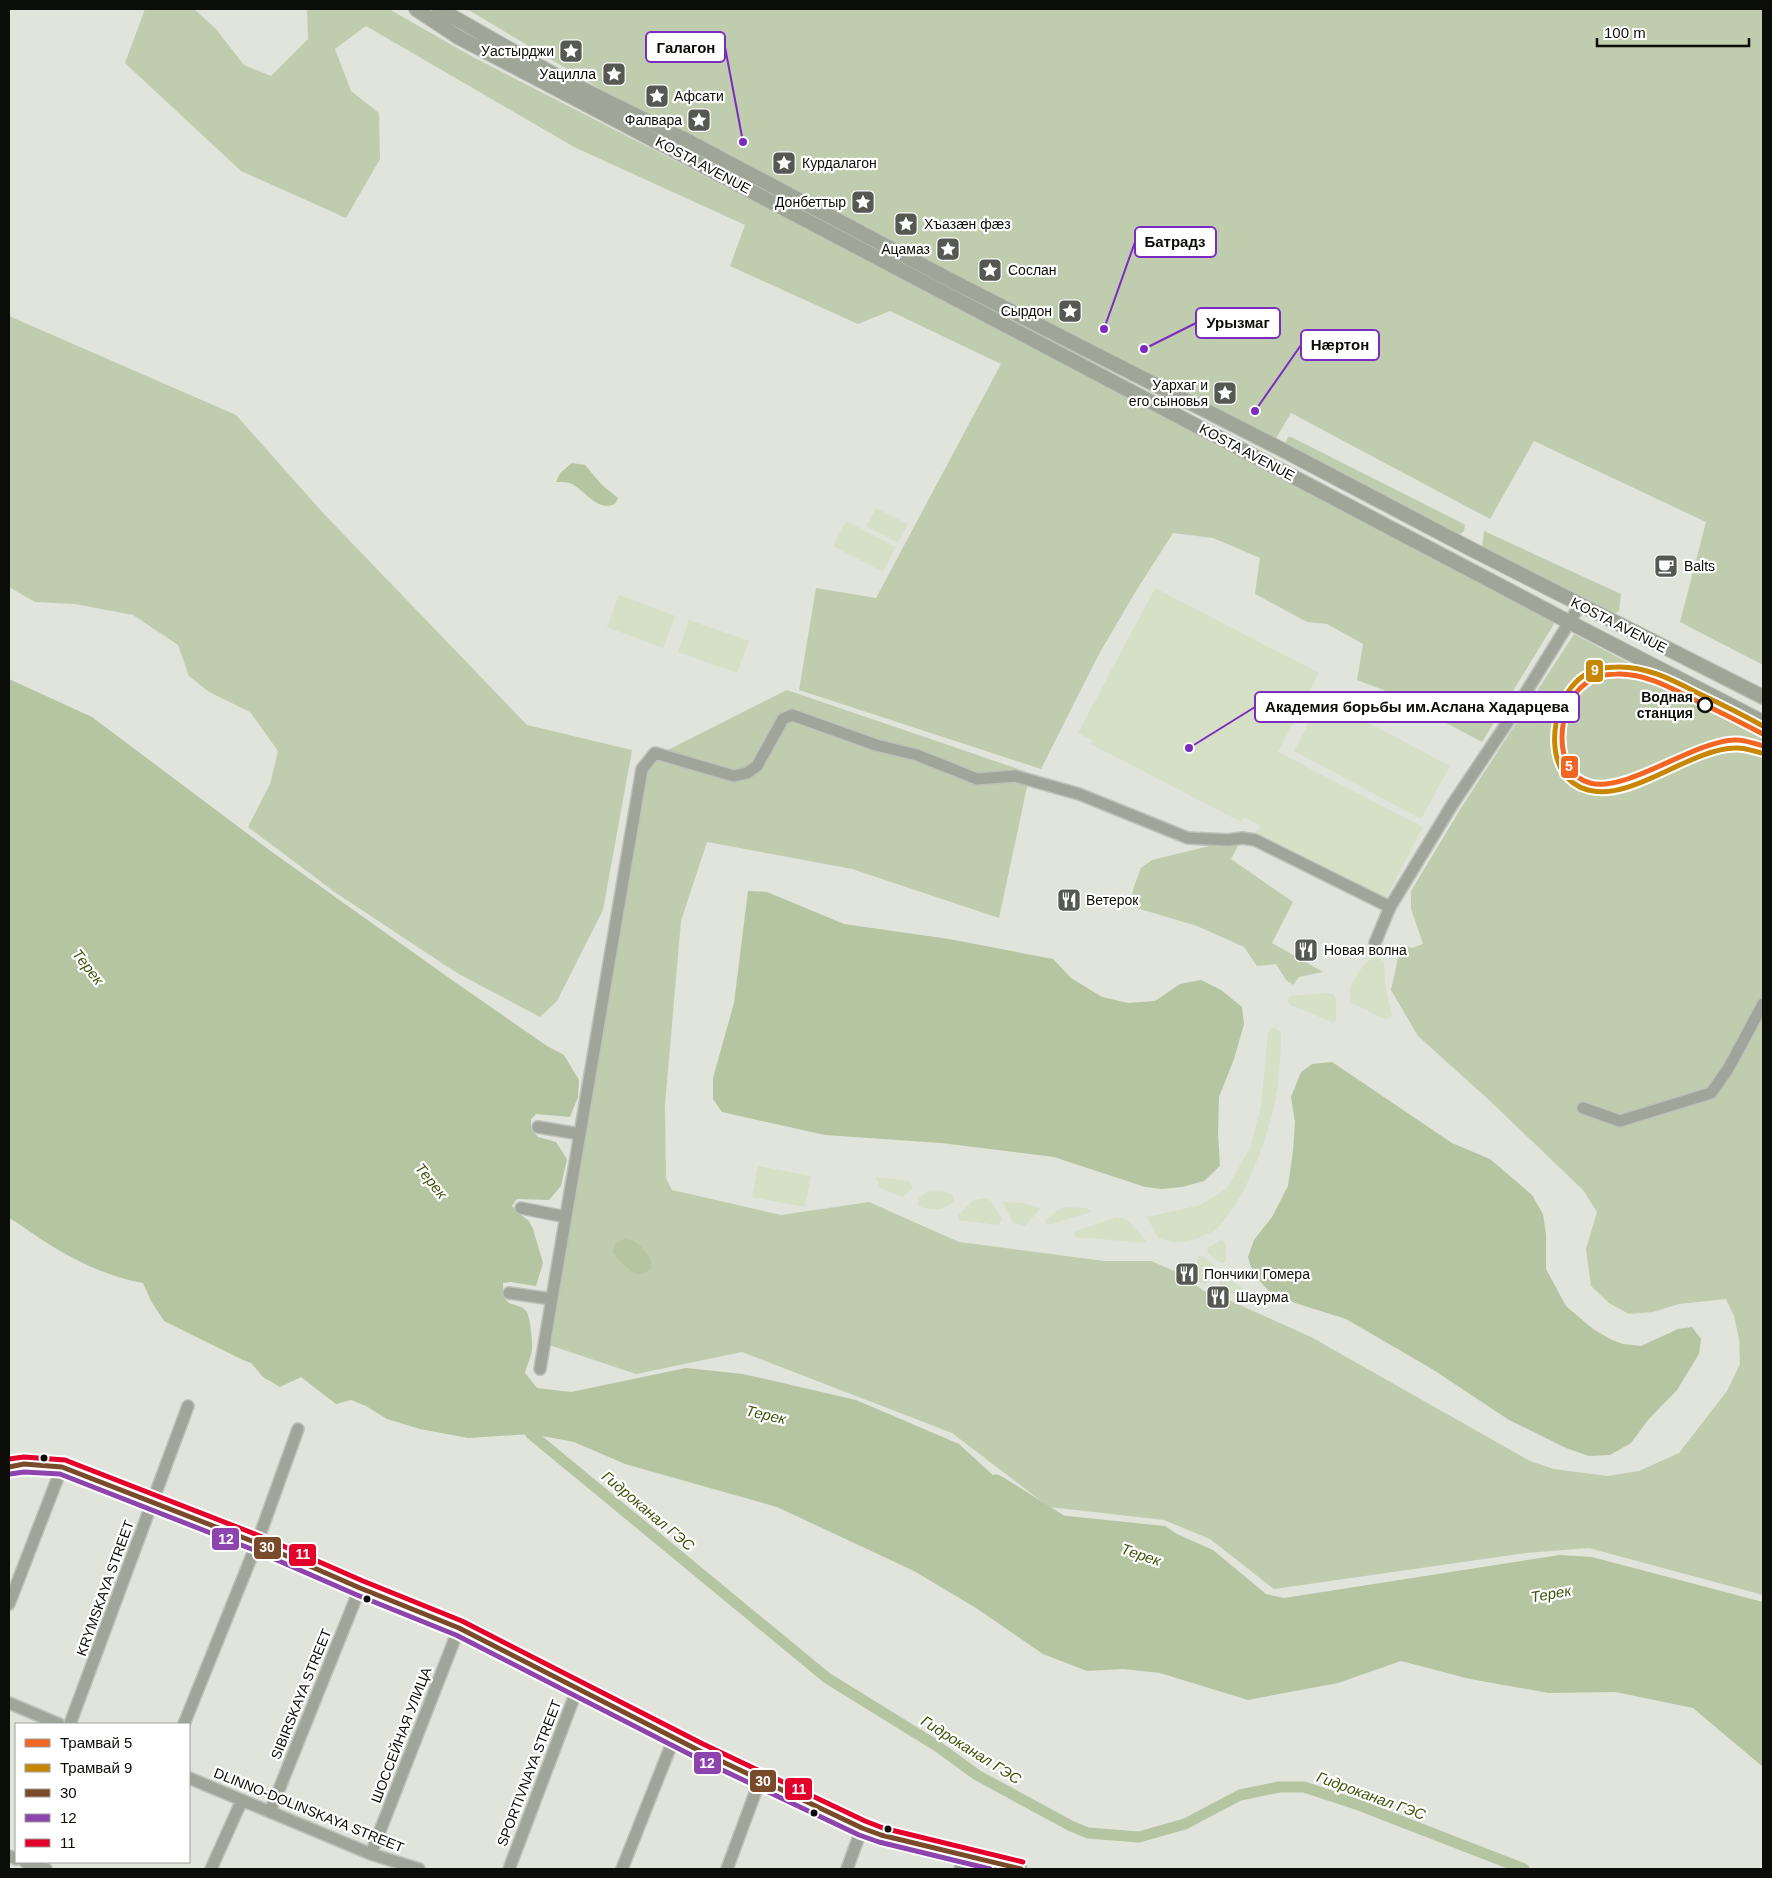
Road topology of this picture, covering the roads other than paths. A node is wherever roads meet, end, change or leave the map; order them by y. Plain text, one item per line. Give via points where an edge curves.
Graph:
1 (416, 9) edge
2 (439, 9) edge
3 (1580, 605) junction
4 (1569, 622) junction
5 (1763, 697) edge
6 (1763, 722) edge
7 (1390, 907) junction
8 (1375, 943) dead end
9 (1763, 1004) edge
10 (1584, 1108) dead end
11 (538, 1127) dead end
12 (580, 1134) junction
13 (521, 1208) dead end
14 (566, 1217) junction
15 (509, 1293) dead end
16 (552, 1298) junction
17 (540, 1369) dead end
18 (188, 1406) dead end
19 (298, 1429) dead end
20 (9, 1467) edge
21 (62, 1467) junction
22 (152, 1502) junction
23 (257, 1543) junction
24 (360, 1588) junction
25 (9, 1604) edge
26 (460, 1628) junction
27 (578, 1687) junction
28 (9, 1703) edge
29 (57, 1723) edge
30 (70, 1723) edge
31 (184, 1723) edge
32 (674, 1738) junction
33 (190, 1778) edge
34 (760, 1780) junction
35 (242, 1800) junction
36 (270, 1812) junction
37 (862, 1828) junction
38 (371, 1854) junction
39 (965, 1855) junction
40 (28, 1863) edge
41 (46, 1869) edge
42 (211, 1869) edge
43 (419, 1869) edge
44 (509, 1869) edge
45 (622, 1869) edge
46 (727, 1869) edge
47 (848, 1869) edge
48 (960, 1869) edge
49 (1021, 1869) edge

1 - 4 main road, KOSTA AVENUE via 458,37
2 - 3 main road, KOSTA AVENUE via 562,78
3 - 4 street
3 - 5 main road, KOSTA AVENUE
4 - 6 main road, KOSTA AVENUE
4 - 7 street
7 - 8 street
7 - 12 street via 1255,840 1188,838 1079,794 1015,776 977,779 917,755 876,745 792,714 783,719 757,766 747,773 734,776 655,753 642,769
9 - 10 street via 1728,1069 1710,1093 1620,1121
11 - 12 street
12 - 14 street
13 - 14 street
14 - 16 street
15 - 16 street
16 - 17 street
18 - 22 street, KRYMSKAYA STREET
19 - 23 street
20 - 21 street via 24,1464
21 - 22 street
21 - 25 street
22 - 23 street
22 - 30 street, KRYMSKAYA STREET
23 - 24 street
23 - 31 street
24 - 26 street
24 - 36 street, SIBIRSKAYA STREET
26 - 27 street
26 - 38 street, ШОССЕЙНАЯ УЛИЦА
27 - 32 street
27 - 44 street, SPORTIVNAYA STREET
28 - 29 street
32 - 34 street
32 - 45 street
33 - 35 street, DLINNO-DOLINSKAYA STREET
34 - 37 street
34 - 46 street
35 - 36 street, DLINNO-DOLINSKAYA STREET
35 - 42 street
36 - 38 street, DLINNO-DOLINSKAYA STREET
37 - 39 street
37 - 47 street
38 - 43 street, DLINNO-DOLINSKAYA STREET
39 - 48 street
39 - 49 street
40 - 41 street

